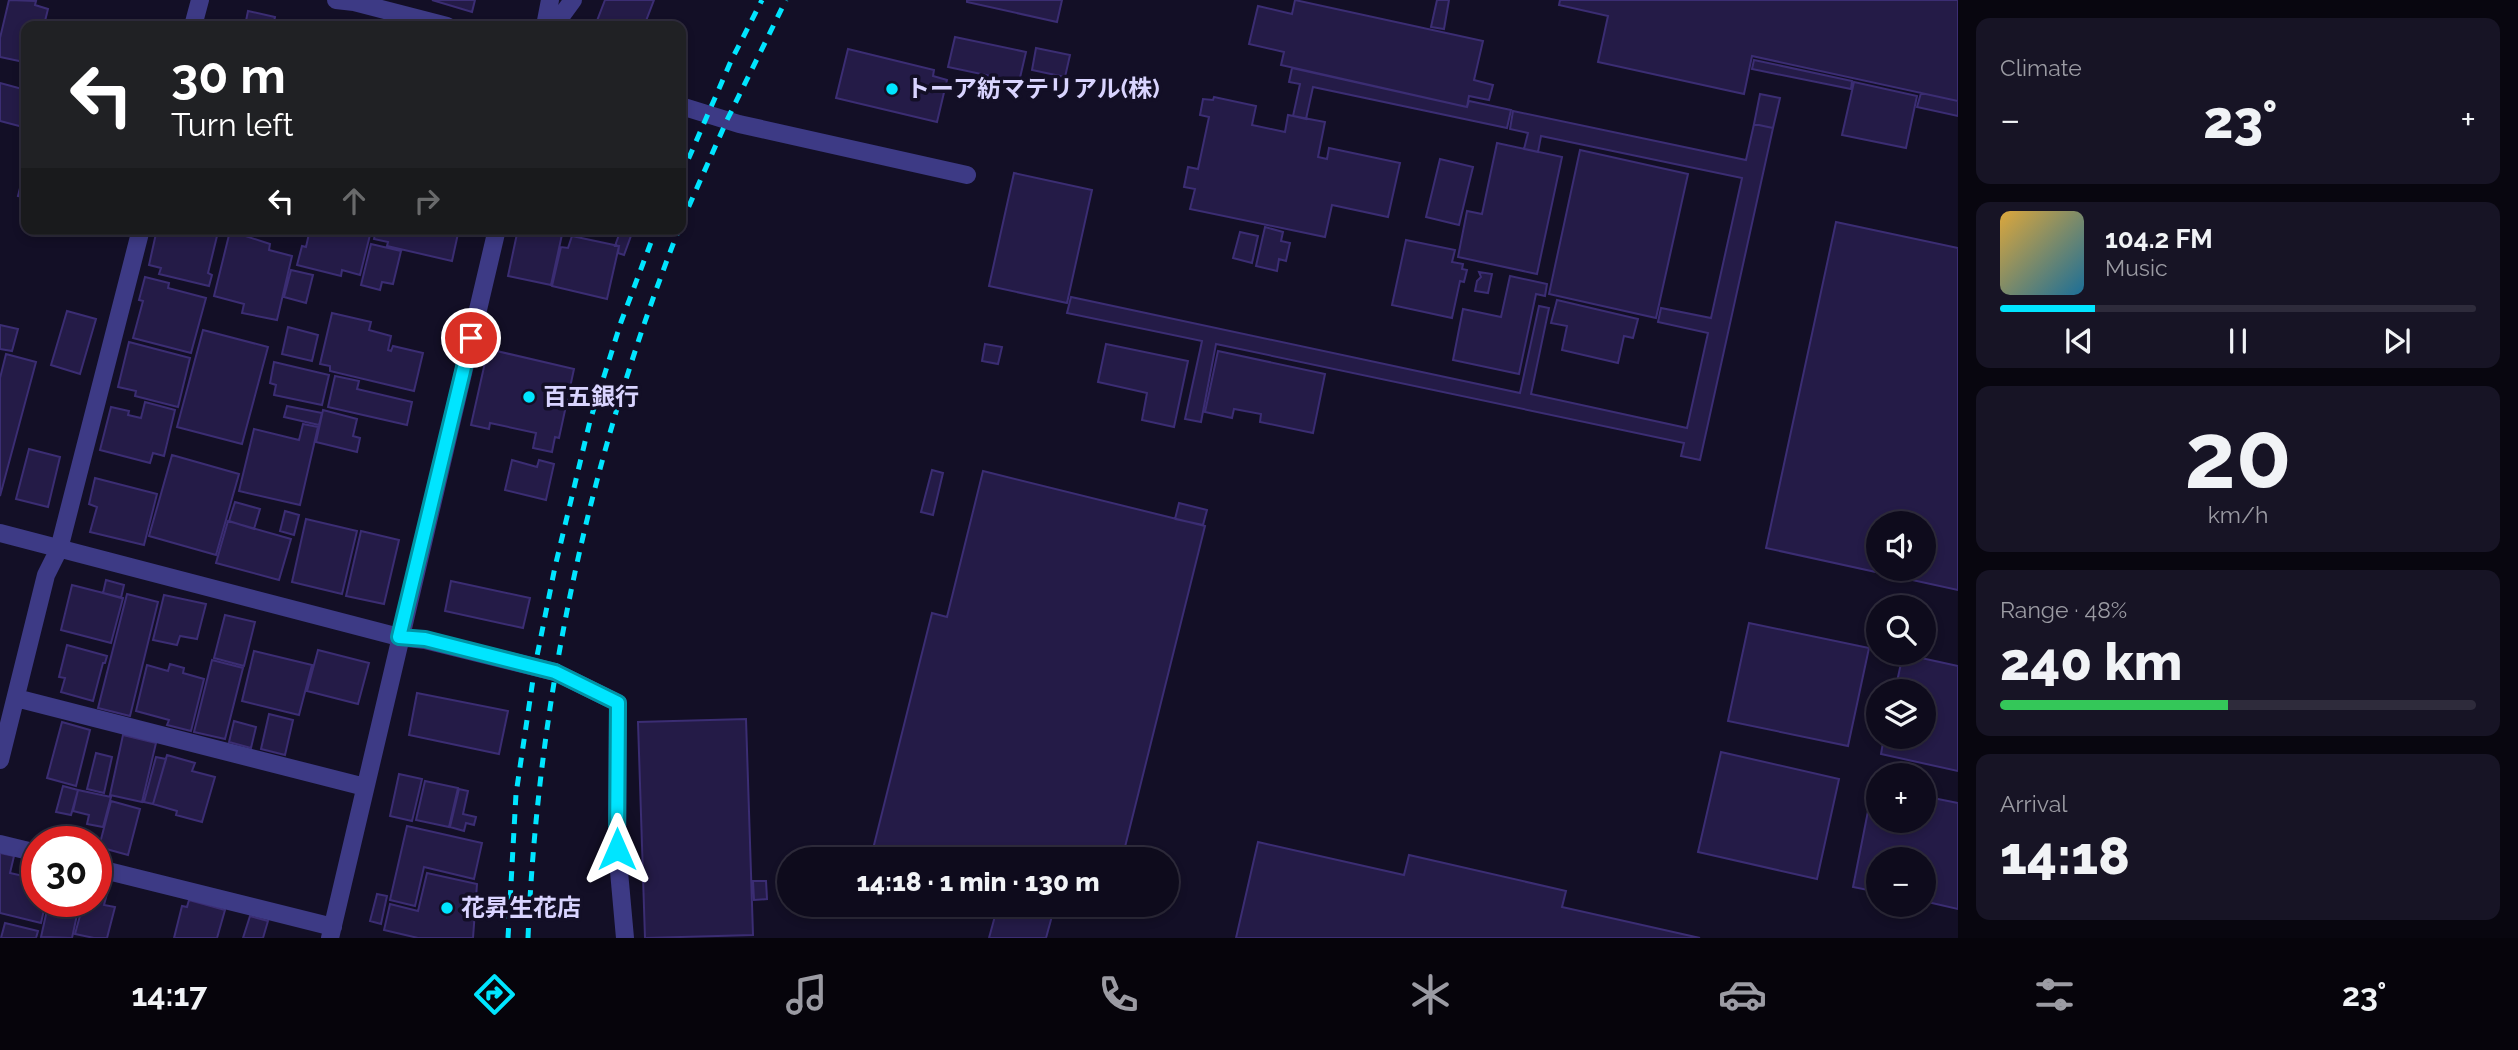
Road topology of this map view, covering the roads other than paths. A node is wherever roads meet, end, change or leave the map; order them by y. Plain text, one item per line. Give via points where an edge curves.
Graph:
1 (200, 0) edge
2 (336, 0) edge
3 (551, 0) edge
4 (573, 0) edge
5 (194, 21) edge
6 (428, 21) edge
7 (546, 21) edge
8 (558, 21) edge
9 (686, 108) edge
10 (967, 175) dead end
11 (139, 235) edge
12 (496, 235) edge
13 (0, 533) edge
14 (59, 549) junction
15 (399, 637) junction
16 (16, 698) junction
17 (0, 760) edge
18 (365, 788) junction
19 (0, 844) edge
20 (21, 849) edge
21 (112, 872) edge
22 (332, 933) edge
23 (625, 938) edge

1 - 5 street
2 - 6 street
3 - 7 street
4 - 8 street
9 - 10 street via 739,124
11 - 14 street
12 - 15 street
13 - 14 street
14 - 15 street
14 - 16 street via 46,575
15 - 18 street
15 - 23 street via 425,639 555,672 618,703 617,849
16 - 17 street
16 - 18 street
18 - 22 street
19 - 20 street
21 - 22 street

